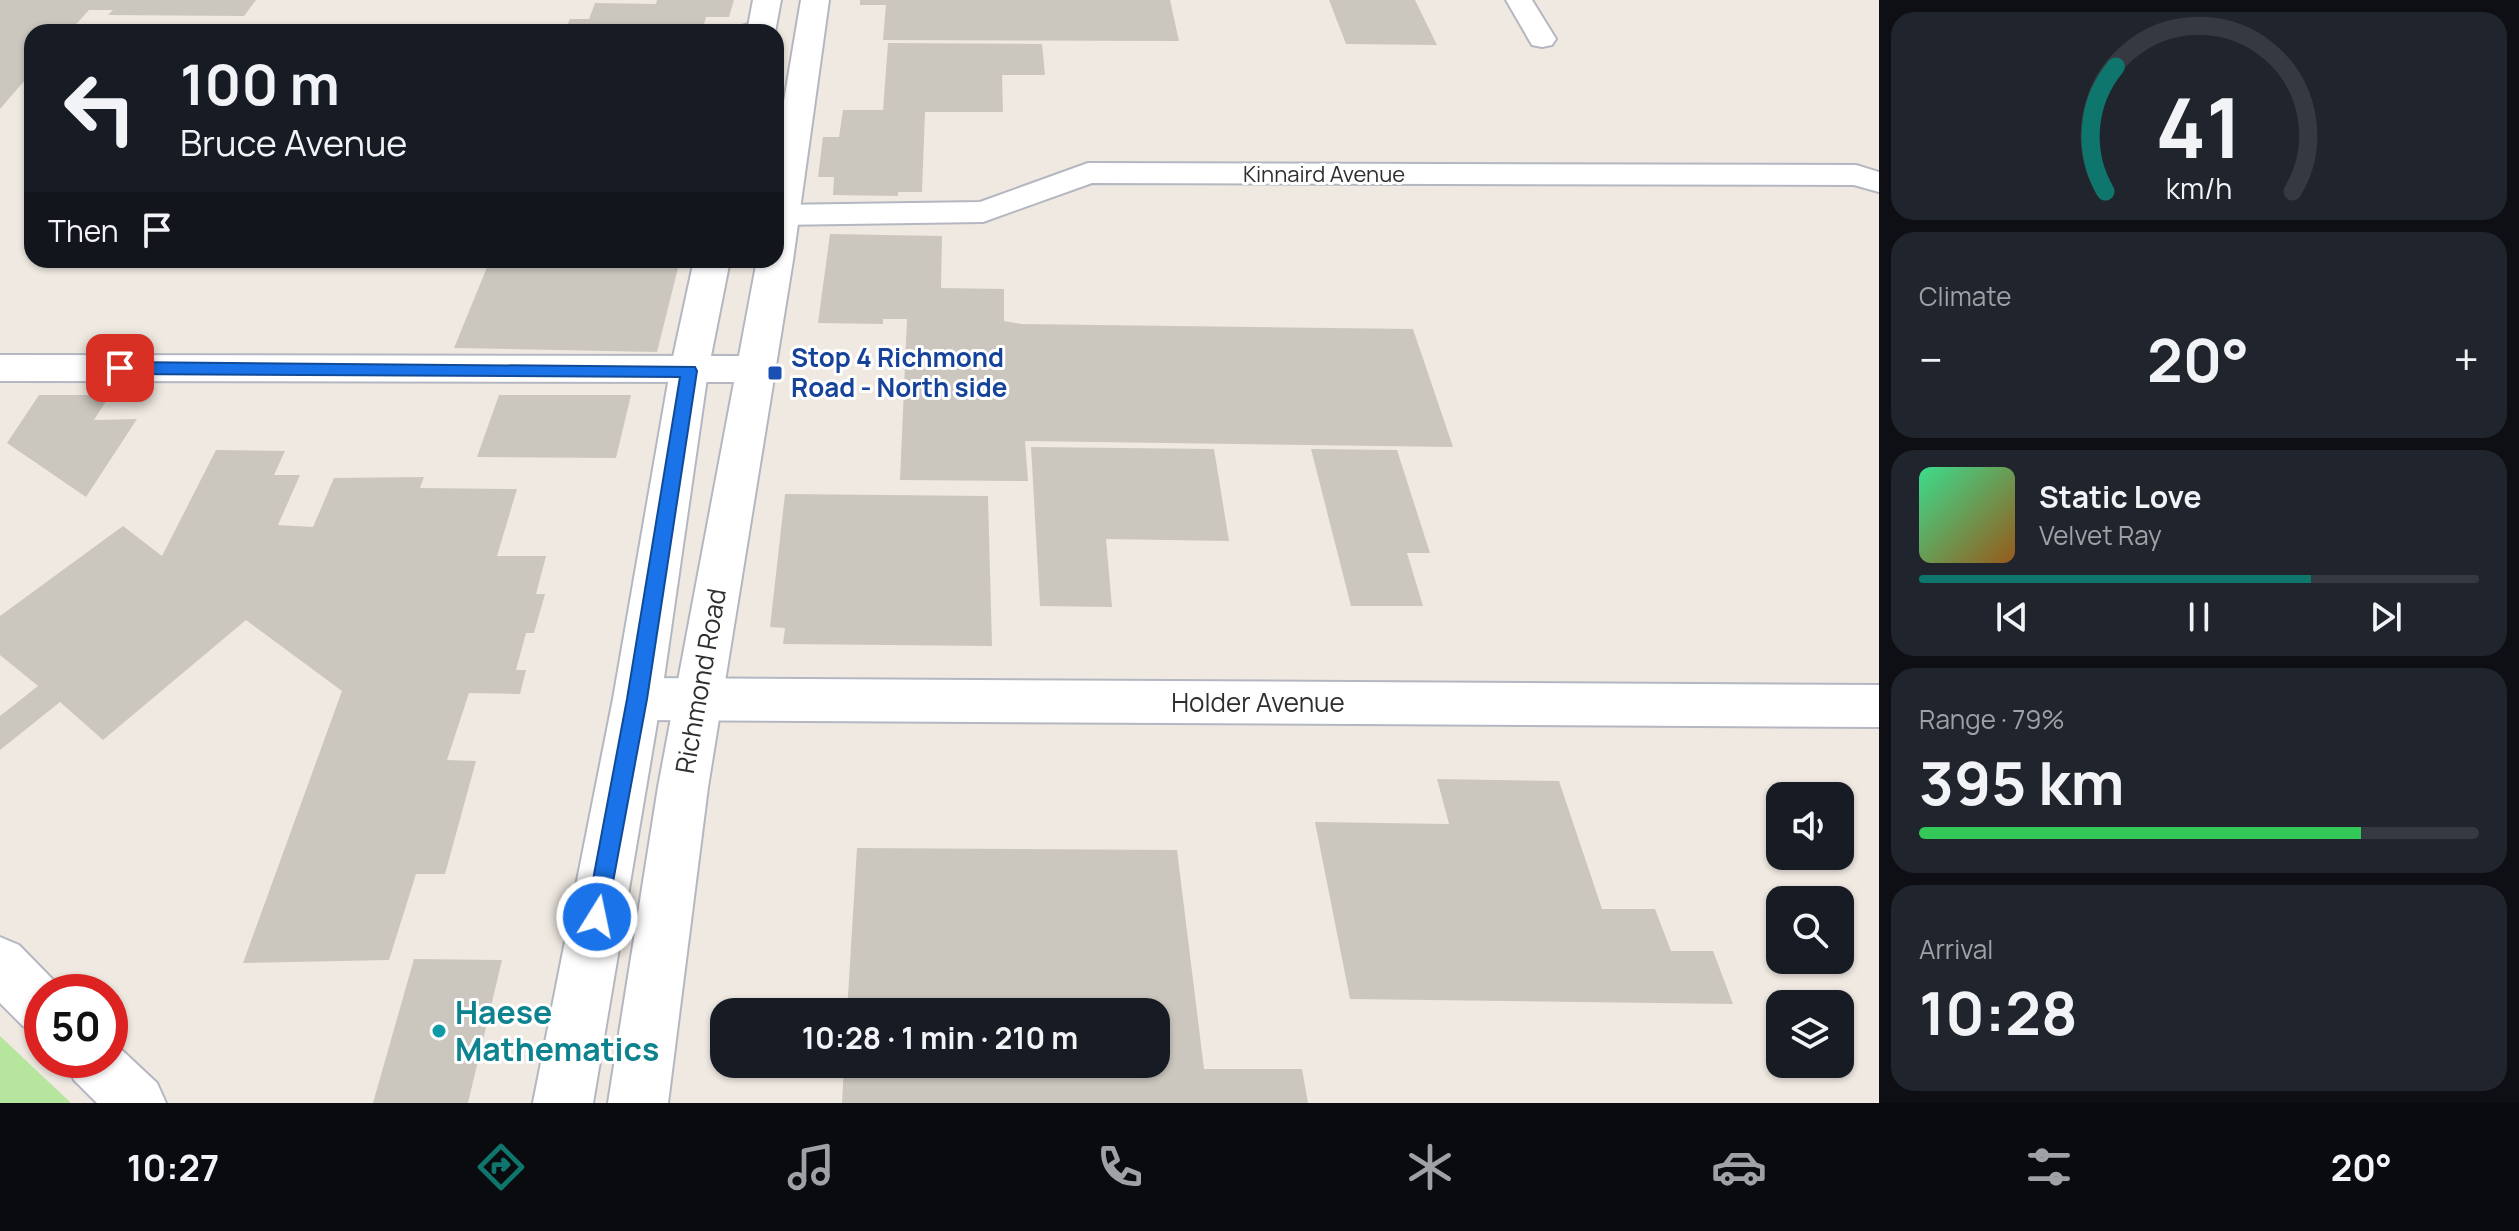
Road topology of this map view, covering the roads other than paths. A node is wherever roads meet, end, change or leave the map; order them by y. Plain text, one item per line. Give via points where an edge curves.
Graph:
1 (815, 0) edge
2 (1519, 0) edge
3 (1542, 39) dead end
4 (1879, 182) edge
5 (784, 190) edge
6 (784, 215) edge
7 (710, 268) edge
8 (773, 268) edge
9 (0, 368) edge
10 (754, 369) junction
11 (689, 371) junction
12 (637, 699) junction
13 (699, 699) junction
14 (1879, 706) edge
15 (0, 964) edge
16 (24, 989) edge
17 (112, 1078) edge
18 (137, 1103) edge
19 (563, 1103) edge
20 (638, 1103) edge

1 - 5 main road
2 - 3 street
4 - 6 street, Kinnaird Avenue via 1856,175 1088,173 983,212
7 - 11 main road
8 - 10 main road, Richmond Road
9 - 11 street
10 - 11 street
10 - 13 main road, Richmond Road
11 - 12 main road
12 - 13 street, Holder Avenue
12 - 19 main road
13 - 14 street, Holder Avenue
13 - 20 main road, Richmond Road
15 - 16 street
17 - 18 street

